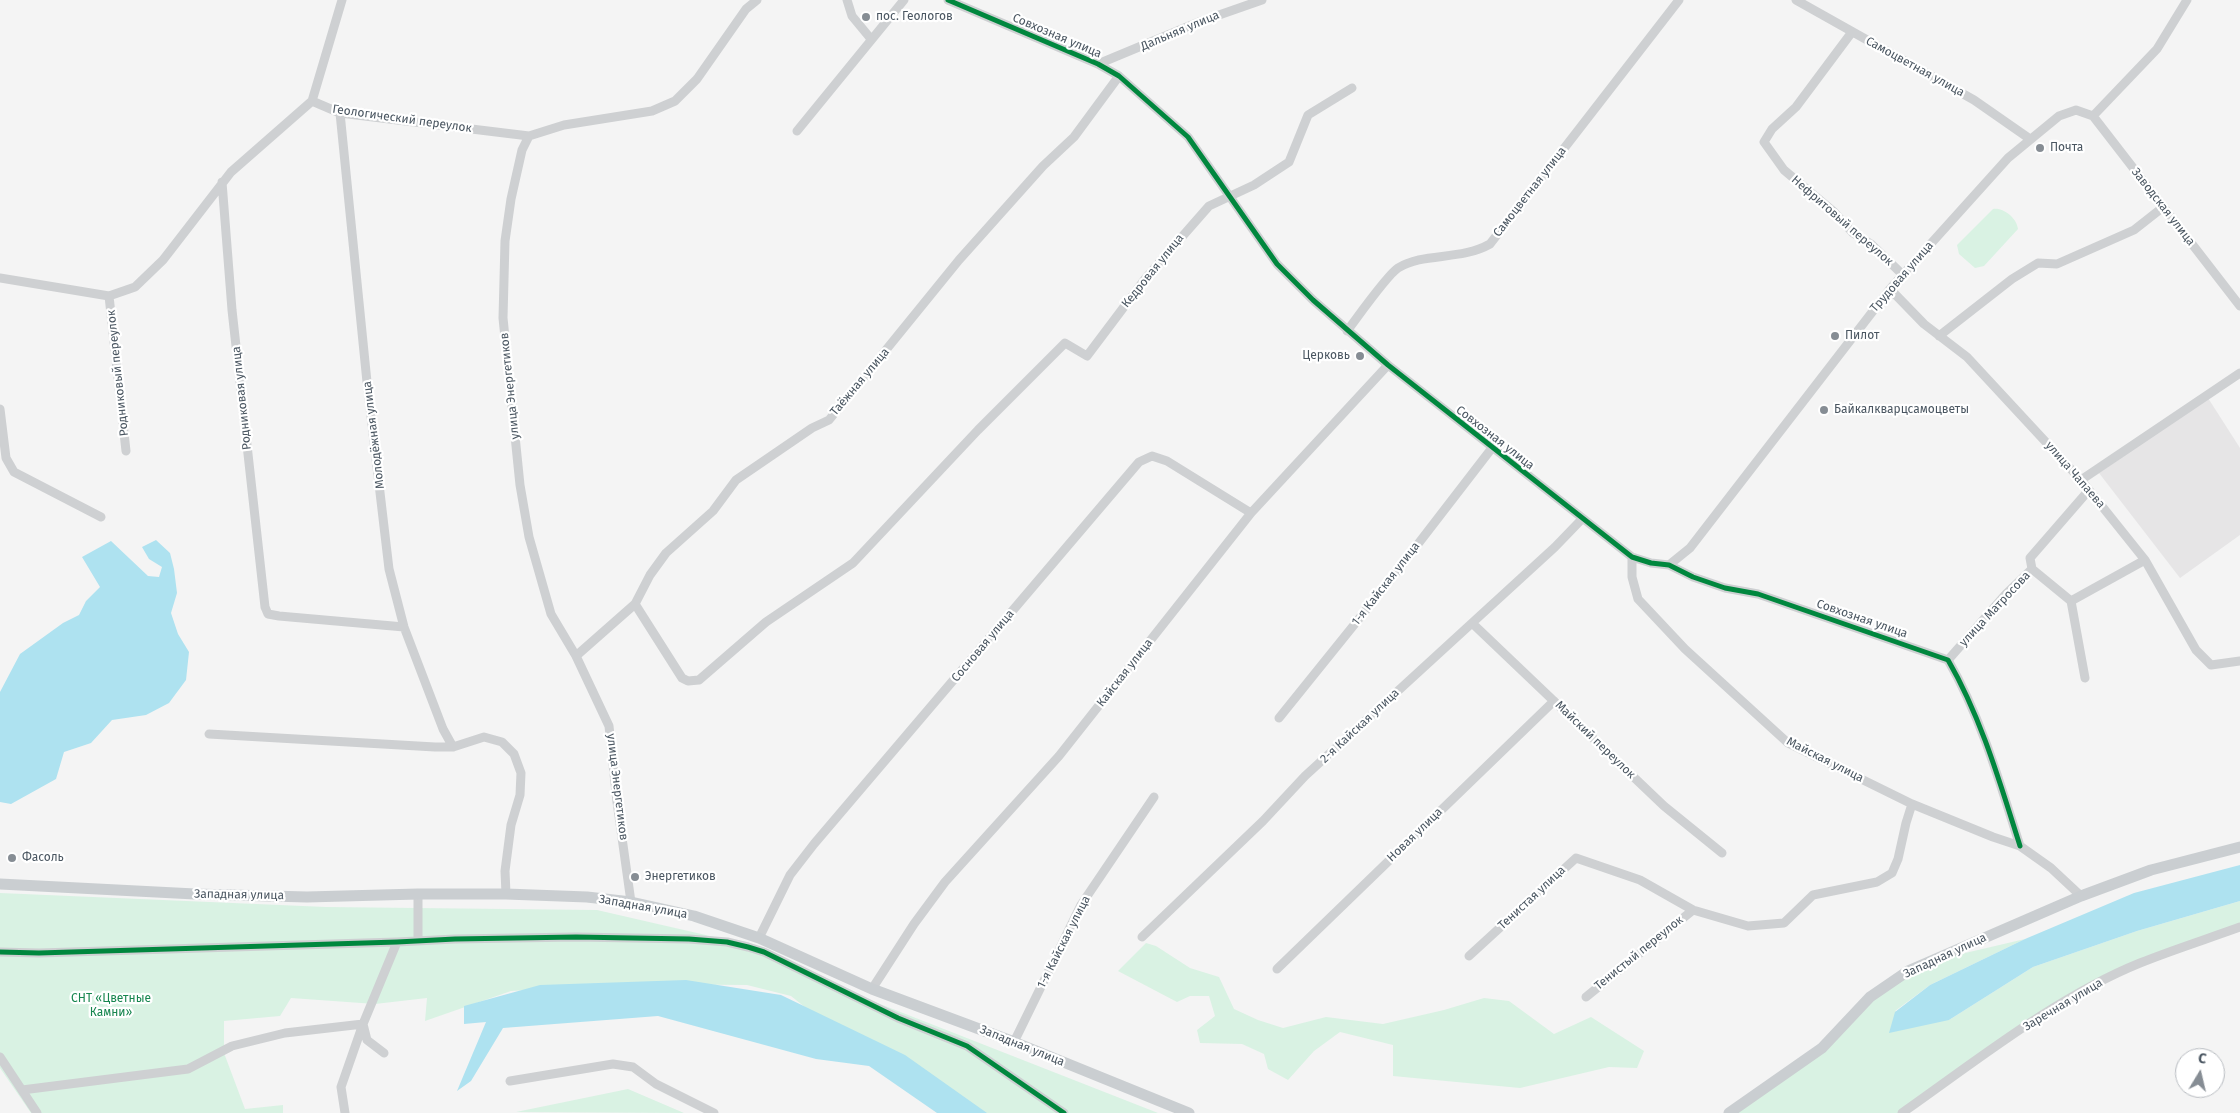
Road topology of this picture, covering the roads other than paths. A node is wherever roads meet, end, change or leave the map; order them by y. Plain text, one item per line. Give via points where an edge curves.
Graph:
1 (342, 0) edge
2 (757, 0) edge
3 (847, 0) edge
4 (904, 0) edge
5 (948, 0) edge
6 (1262, 0) edge
7 (1680, 0) edge
8 (1796, 0) edge
9 (2187, 0) edge
10 (1852, 32) junction
11 (871, 39) junction
12 (1098, 64) junction
13 (1120, 76) junction
14 (1352, 88) dead end
15 (312, 102) junction
16 (2084, 111) joint
17 (340, 113) junction
18 (2093, 116) junction
19 (797, 131) dead end
20 (529, 136) junction
21 (2030, 139) junction
22 (222, 182) junction
23 (1227, 196) junction
24 (2162, 208) junction
25 (1904, 275) junction
26 (0, 278) edge
27 (1890, 289) junction
28 (109, 296) junction
29 (2240, 306) edge
30 (1347, 330) junction
31 (1939, 336) junction
32 (1388, 365) junction
33 (2240, 373) edge
34 (0, 409) edge
35 (1492, 448) junction
36 (126, 451) dead end
37 (2081, 480) junction
38 (2089, 490) junction
39 (1251, 513) junction
40 (100, 517) dead end
41 (1582, 519) junction
42 (1632, 557) junction
43 (2145, 560) junction
44 (1669, 565) junction
45 (2032, 569) junction
46 (2071, 600) junction
47 (635, 604) junction
48 (1472, 623) junction
49 (404, 627) junction
50 (576, 656) junction
51 (1948, 660) junction
52 (2240, 661) edge
53 (2085, 678) dead end
54 (1554, 701) junction
55 (1279, 718) dead end
56 (209, 734) dead end
57 (454, 747) junction
58 (1154, 796) dead end
59 (1912, 804) junction
60 (2020, 846) junction
61 (2240, 847) edge
62 (1722, 853) dead end
63 (0, 884) edge
64 (418, 894) junction
65 (506, 894) junction
66 (2081, 896) junction
67 (631, 902) junction
68 (1693, 910) junction
69 (2240, 927) edge
70 (1142, 937) dead end
71 (759, 938) junction
72 (418, 941) junction
73 (397, 942) junction
74 (0, 952) edge
75 (1468, 956) dead end
76 (1277, 969) dead end
77 (872, 988) junction
78 (1586, 997) dead end
79 (363, 1024) junction
80 (1014, 1042) junction
81 (384, 1053) dead end
82 (0, 1057) edge
83 (510, 1082) dead end
84 (22, 1090) junction
85 (1732, 1112) edge
86 (37, 1113) edge
87 (344, 1113) edge
88 (714, 1113) edge
89 (1064, 1113) edge
90 (1189, 1113) edge
91 (1902, 1113) edge

1 - 15 street
2 - 20 street via 746,9 696,79 675,101 652,111 564,125
3 - 11 street via 852,16
4 - 11 street
5 - 12 street, Совхозная улица
6 - 12 street, Дальняя улица
7 - 30 street, Самоцветная улица via 1490,244 1475,253 1409,263 1396,269
8 - 10 street, Самоцветная улица
9 - 18 street via 2157,49
10 - 21 street, Самоцветная улица via 1974,100
10 - 25 street, Нефритовый переулок via 1796,107 1772,128 1764,142 1784,170
11 - 19 street
12 - 13 street, Совхозная улица
13 - 23 street, Совхозная улица via 1188,137
13 - 47 street, Таёжная улица via 1074,137 1043,166 959,260 829,420 736,480 713,511 666,553
14 - 23 street, Кедровая улица via 1308,115 1289,162 1254,185
15 - 17 street, Геологический переулок
15 - 22 street
16 - 18 street, Заводская улица
16 - 21 street, Трудовая улица via 2076,110 2059,116
17 - 20 street, Геологический переулок
17 - 49 street, Молодёжная улица via 390,569
18 - 24 street, Заводская улица
20 - 50 street, улица Энергетиков via 522,150 511,198 505,241 503,318 520,485 529,537 552,614
21 - 25 street, Трудовая улица via 2008,158
22 - 28 street via 163,260 135,287
22 - 49 street, Родниковая улица via 233,320 265,607 268,614
23 - 30 street, Совхозная улица via 1277,264
23 - 47 street, Кедровая улица via 1209,206 1194,222 1145,279 1087,356 1065,343 978,430 854,563 766,622 699,680 682,678
24 - 29 street, Заводская улица
24 - 31 street via 2126,234 2057,264 2038,263 2012,279
25 - 27 street, Трудовая улица
26 - 28 street
27 - 31 street, улица Чапаева
27 - 44 street, Трудовая улица via 1690,548
28 - 36 street, Родниковый переулок
30 - 32 street, Совхозная улица
31 - 37 street, улица Чапаева via 1967,357
32 - 35 street, Совхозная улица
32 - 39 street, Кайская улица
33 - 37 street
34 - 40 street via 6,458 14,472
35 - 41 street, Совхозная улица
35 - 55 street, 1-я Кайская улица
37 - 38 street, улица Чапаева
38 - 43 street, улица Чапаева
38 - 45 street via 2030,558
39 - 71 street, Сосновая улица via 1167,461 1152,456 1139,462 814,844 790,875
39 - 77 street, Кайская улица via 1059,756 945,882
41 - 42 street, Совхозная улица
41 - 48 street, 2-я Кайская улица
42 - 44 street, Совхозная улица
42 - 59 street, Майская улица via 1632,577 1638,599 1685,649 1788,744
43 - 46 street
43 - 52 street, улица Чапаева via 2196,650 2211,664
44 - 51 street, Совхозная улица via 1709,583 1758,594
45 - 46 street, улица Матросова
45 - 51 street, улица Матросова
46 - 53 street
47 - 50 street, Таёжная улица
48 - 54 street, Майский переулок
48 - 70 street, 2-я Кайская улица via 1306,776
49 - 57 street, Молодёжная улица via 443,729
50 - 67 street, улица Энергетиков via 609,726
51 - 60 street via 1961,683 1993,764
54 - 62 street, Майский переулок via 1664,806
54 - 76 street, Новая улица
56 - 57 street
57 - 65 street via 484,737 502,742 514,754 521,773 505,871
58 - 80 street, 1-я Кайская улица via 1081,905
59 - 60 street, Майская улица
59 - 68 street, Тенистая улица via 1892,873 1877,882 1813,895 1784,923 1748,926
60 - 66 street, Майская улица via 2051,868
61 - 66 main road, Западная улица via 2151,870
63 - 64 main road, Западная улица via 223,895
64 - 65 main road, Западная улица
64 - 72 street
65 - 67 main road, Западная улица
66 - 85 main road, Западная улица via 1908,971 1870,997 1822,1048
67 - 71 main road, Западная улица via 694,916
68 - 75 street, Тенистая улица via 1640,880 1576,858
68 - 78 street, Тенистый переулок
69 - 91 street, Заречная улица via 2139,963 2080,993 2002,1042
71 - 77 main road, Западная улица
72 - 73 street
72 - 89 street via 689,939 748,947 898,1018 967,1046
73 - 74 street
73 - 79 street
77 - 80 main road, Западная улица
79 - 81 street via 367,1040
79 - 84 street via 285,1032 232,1046 188,1069
79 - 87 street via 341,1088
80 - 90 main road, Западная улица
82 - 84 street
83 - 88 street via 613,1064 633,1067 656,1084
84 - 86 street

